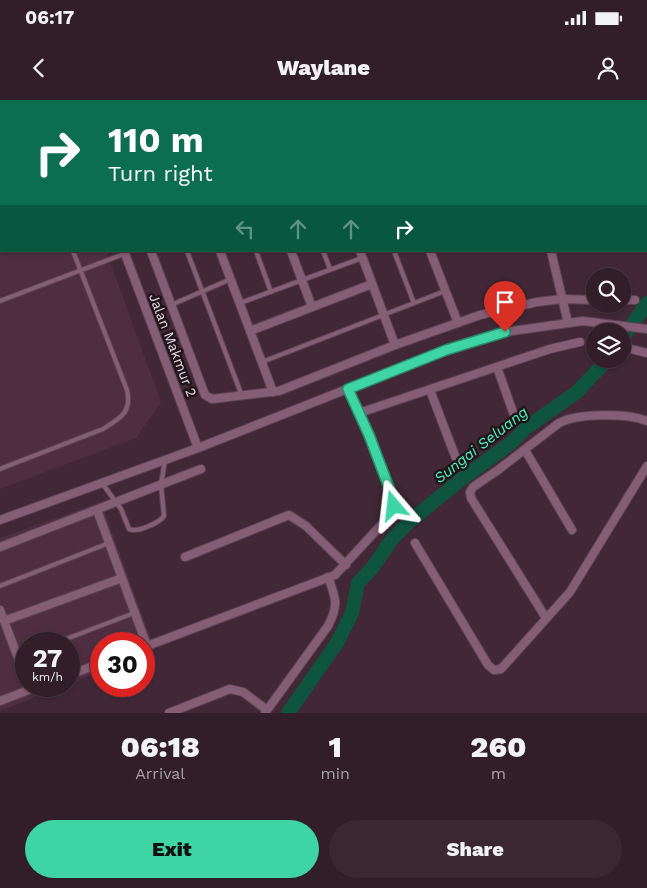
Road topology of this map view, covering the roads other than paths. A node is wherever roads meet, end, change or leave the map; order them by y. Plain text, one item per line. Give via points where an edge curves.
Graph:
1 (73, 252) edge
2 (151, 252) edge
3 (188, 252) edge
4 (220, 252) edge
5 (256, 252) edge
6 (291, 252) edge
7 (324, 252) edge
8 (394, 252) edge
9 (430, 252) edge
10 (551, 252) edge
11 (124, 253) edge
12 (361, 254) edge
13 (330, 269) junction
14 (80, 271) junction
15 (231, 279) junction
16 (302, 280) junction
17 (372, 284) junction
18 (202, 291) junction
19 (445, 291) junction
20 (270, 292) junction
21 (562, 299) junction
22 (586, 300) edge
23 (631, 300) edge
24 (635, 300) dead end
25 (0, 301) edge
26 (240, 303) junction
27 (414, 303) junction
28 (171, 305) junction
29 (312, 307) junction
30 (384, 315) junction
31 (458, 323) junction
32 (568, 323) junction
33 (647, 329) edge
34 (250, 331) junction
35 (580, 342) dead end
36 (395, 345) junction
37 (631, 349) dead end
38 (647, 353) edge
39 (262, 362) junction
40 (497, 367) junction
41 (348, 389) junction
42 (430, 390) junction
43 (273, 392) junction
44 (242, 396) junction
45 (359, 413) junction
46 (515, 418) dead end
47 (647, 421) edge
48 (198, 448) junction
49 (525, 450) junction
50 (166, 460) junction
51 (457, 461) dead end
52 (647, 466) edge
53 (201, 469) dead end
54 (0, 470) edge
55 (102, 483) junction
56 (161, 485) junction
57 (116, 503) junction
58 (96, 510) junction
59 (0, 520) edge
60 (572, 530) dead end
61 (109, 543) junction
62 (415, 543) dead end
63 (0, 547) edge
64 (185, 557) dead end
65 (346, 565) junction
66 (328, 577) junction
67 (122, 578) junction
68 (0, 586) edge
69 (0, 610) edge
70 (134, 613) junction
71 (546, 618) junction
72 (4, 621) junction
73 (140, 632) edge
74 (80, 634) edge
75 (155, 643) edge
76 (15, 649) edge
77 (15, 694) edge
78 (0, 701) edge
79 (266, 712) edge
80 (169, 713) edge

1 - 14 lane
2 - 28 street
3 - 18 lane
4 - 15 street
5 - 20 lane
6 - 16 street
7 - 13 lane
8 - 27 lane
9 - 19 street
10 - 21 street
11 - 14 lane
11 - 48 street, Jalan Makmur 2
12 - 13 lane
12 - 17 street
13 - 16 lane
14 - 25 lane
14 - 54 lane via 127,390 128,408 103,429
15 - 18 lane
15 - 26 street
16 - 20 lane
16 - 29 street
17 - 29 street
17 - 30 street
18 - 28 lane
18 - 44 lane
19 - 27 lane
19 - 31 street
20 - 26 lane
21 - 22 street
21 - 31 street via 480,315
21 - 32 street
23 - 24 street
26 - 34 street
27 - 30 lane
28 - 44 street via 205,395 212,399
29 - 34 street
30 - 36 street
30 - 39 lane
31 - 36 street
32 - 33 street via 583,321
32 - 41 street via 505,332 446,350
34 - 39 street
35 - 40 street
36 - 43 street
37 - 38 street
39 - 43 street
40 - 42 street
40 - 46 street
41 - 45 street
41 - 48 street
42 - 45 street
42 - 51 street
43 - 44 street
45 - 65 street via 394,506
47 - 49 street via 632,416 568,418
48 - 50 street
49 - 60 street
49 - 71 street via 470,492
50 - 55 street
50 - 56 lane
52 - 71 street via 578,582
53 - 56 street
55 - 57 lane
55 - 59 street
56 - 57 street
56 - 57 lane via 163,519 136,530 129,529
57 - 58 street
58 - 61 street
58 - 63 street
61 - 67 street
61 - 68 lane
62 - 71 street via 494,670 501,669
64 - 65 street via 289,515 306,526
65 - 66 street
66 - 75 street
66 - 79 street via 337,605 334,616
67 - 70 street
67 - 72 street
69 - 72 street
70 - 73 street
70 - 74 lane
72 - 76 street
77 - 78 street
79 - 80 street via 243,692 230,689

